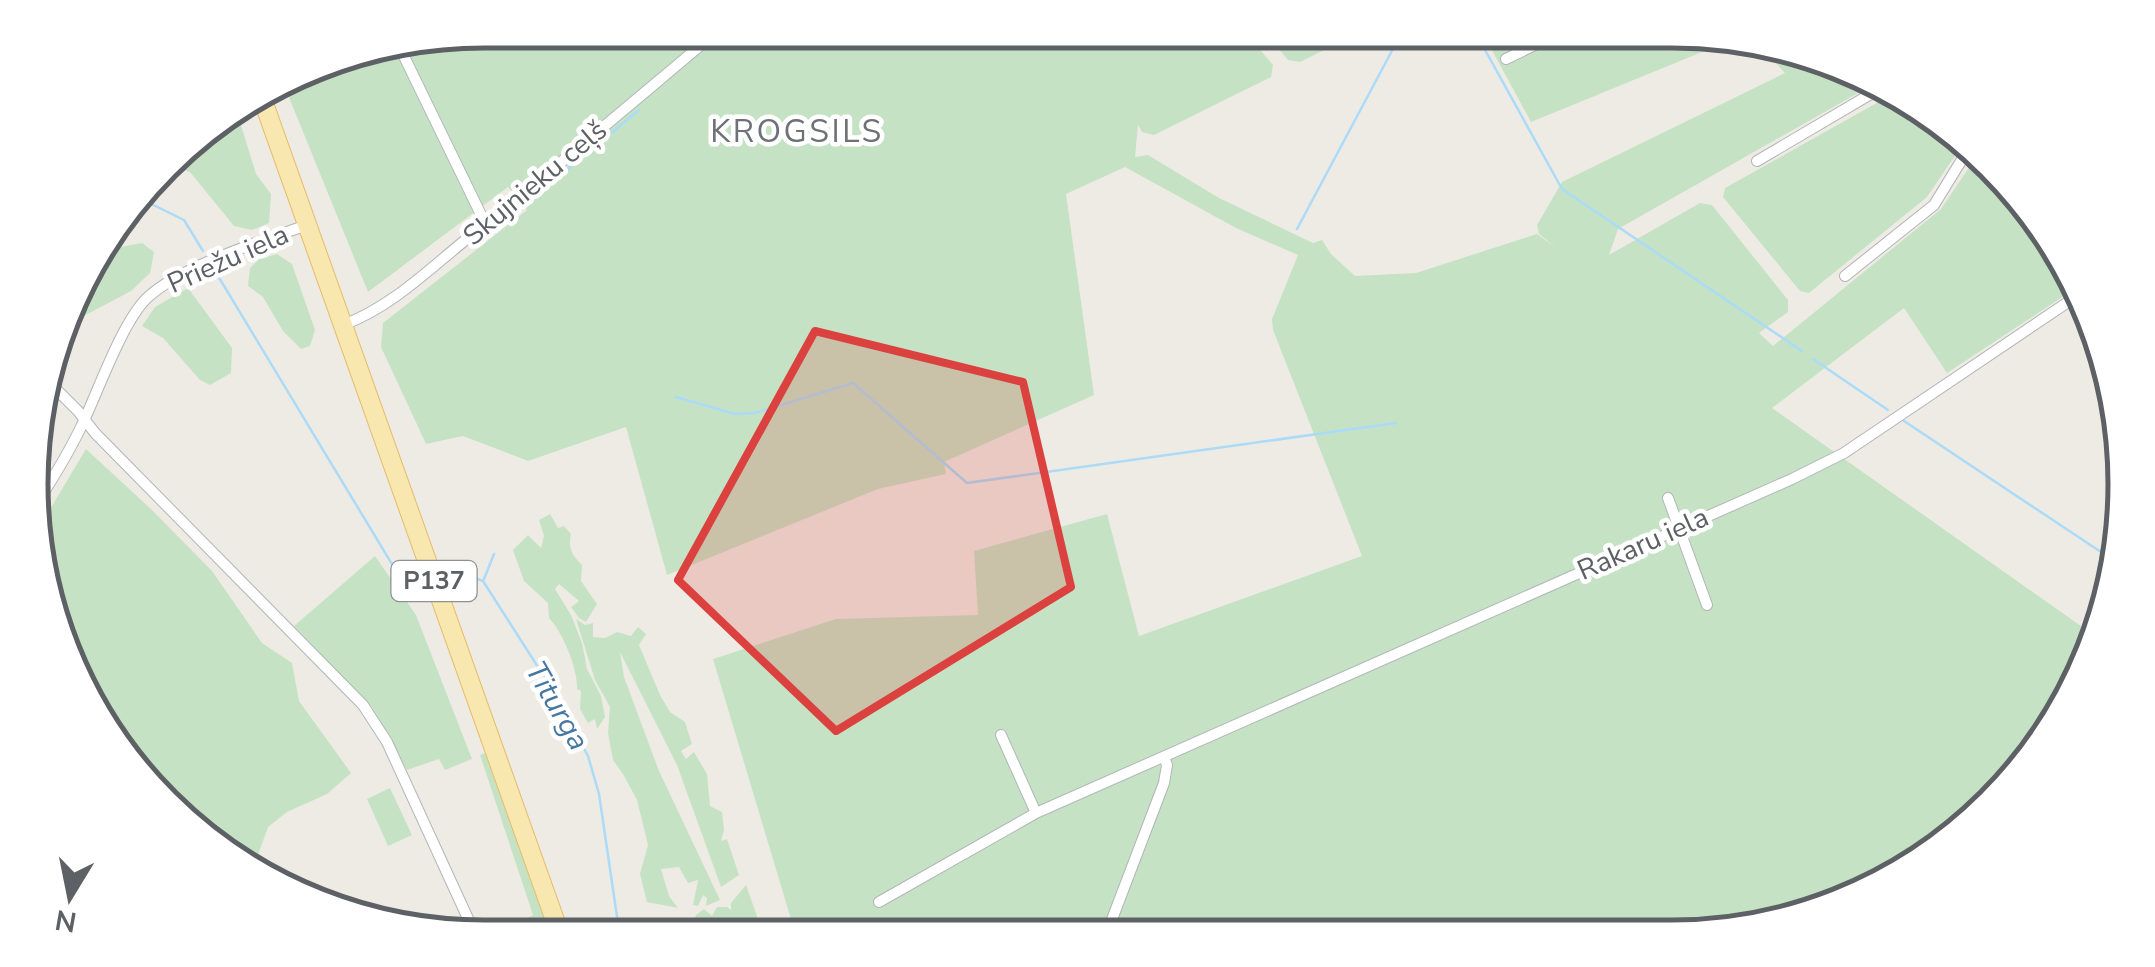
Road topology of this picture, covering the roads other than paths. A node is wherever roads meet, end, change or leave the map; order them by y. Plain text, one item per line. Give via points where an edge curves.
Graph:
1 (697, 48) edge
2 (1529, 48) edge
3 (403, 55) edge
4 (1506, 59) dead end
5 (1869, 95) edge
6 (265, 106) edge
7 (1963, 159) edge
8 (1757, 161) dead end
9 (307, 224) junction
10 (486, 224) junction
11 (1845, 276) dead end
12 (2068, 302) edge
13 (343, 325) junction
14 (57, 391) edge
15 (84, 420) junction
16 (48, 483) edge
17 (1668, 498) dead end
18 (1678, 528) junction
19 (1707, 605) dead end
20 (1001, 735) dead end
21 (1164, 758) junction
22 (1036, 813) junction
23 (879, 902) dead end
24 (468, 919) edge
25 (555, 920) edge
26 (1112, 920) edge

1 - 10 street, Skujnieku ceļš
2 - 4 street
3 - 10 street
5 - 8 street
6 - 9 main road, P137
7 - 11 street via 1934,205
9 - 13 main road, P137
9 - 15 street, Priežu iela via 193,269 147,298 132,316
10 - 13 street, Skujnieku ceļš via 379,308
12 - 18 street, Rakaru iela via 1844,452
13 - 25 main road, P137
14 - 15 street
15 - 16 street, Priežu iela
15 - 24 street via 363,705 387,742
17 - 18 street
18 - 19 street
18 - 21 street, Rakaru iela
20 - 22 street
21 - 22 street, Rakaru iela
21 - 26 street via 1164,783
22 - 23 street, Rakaru iela

